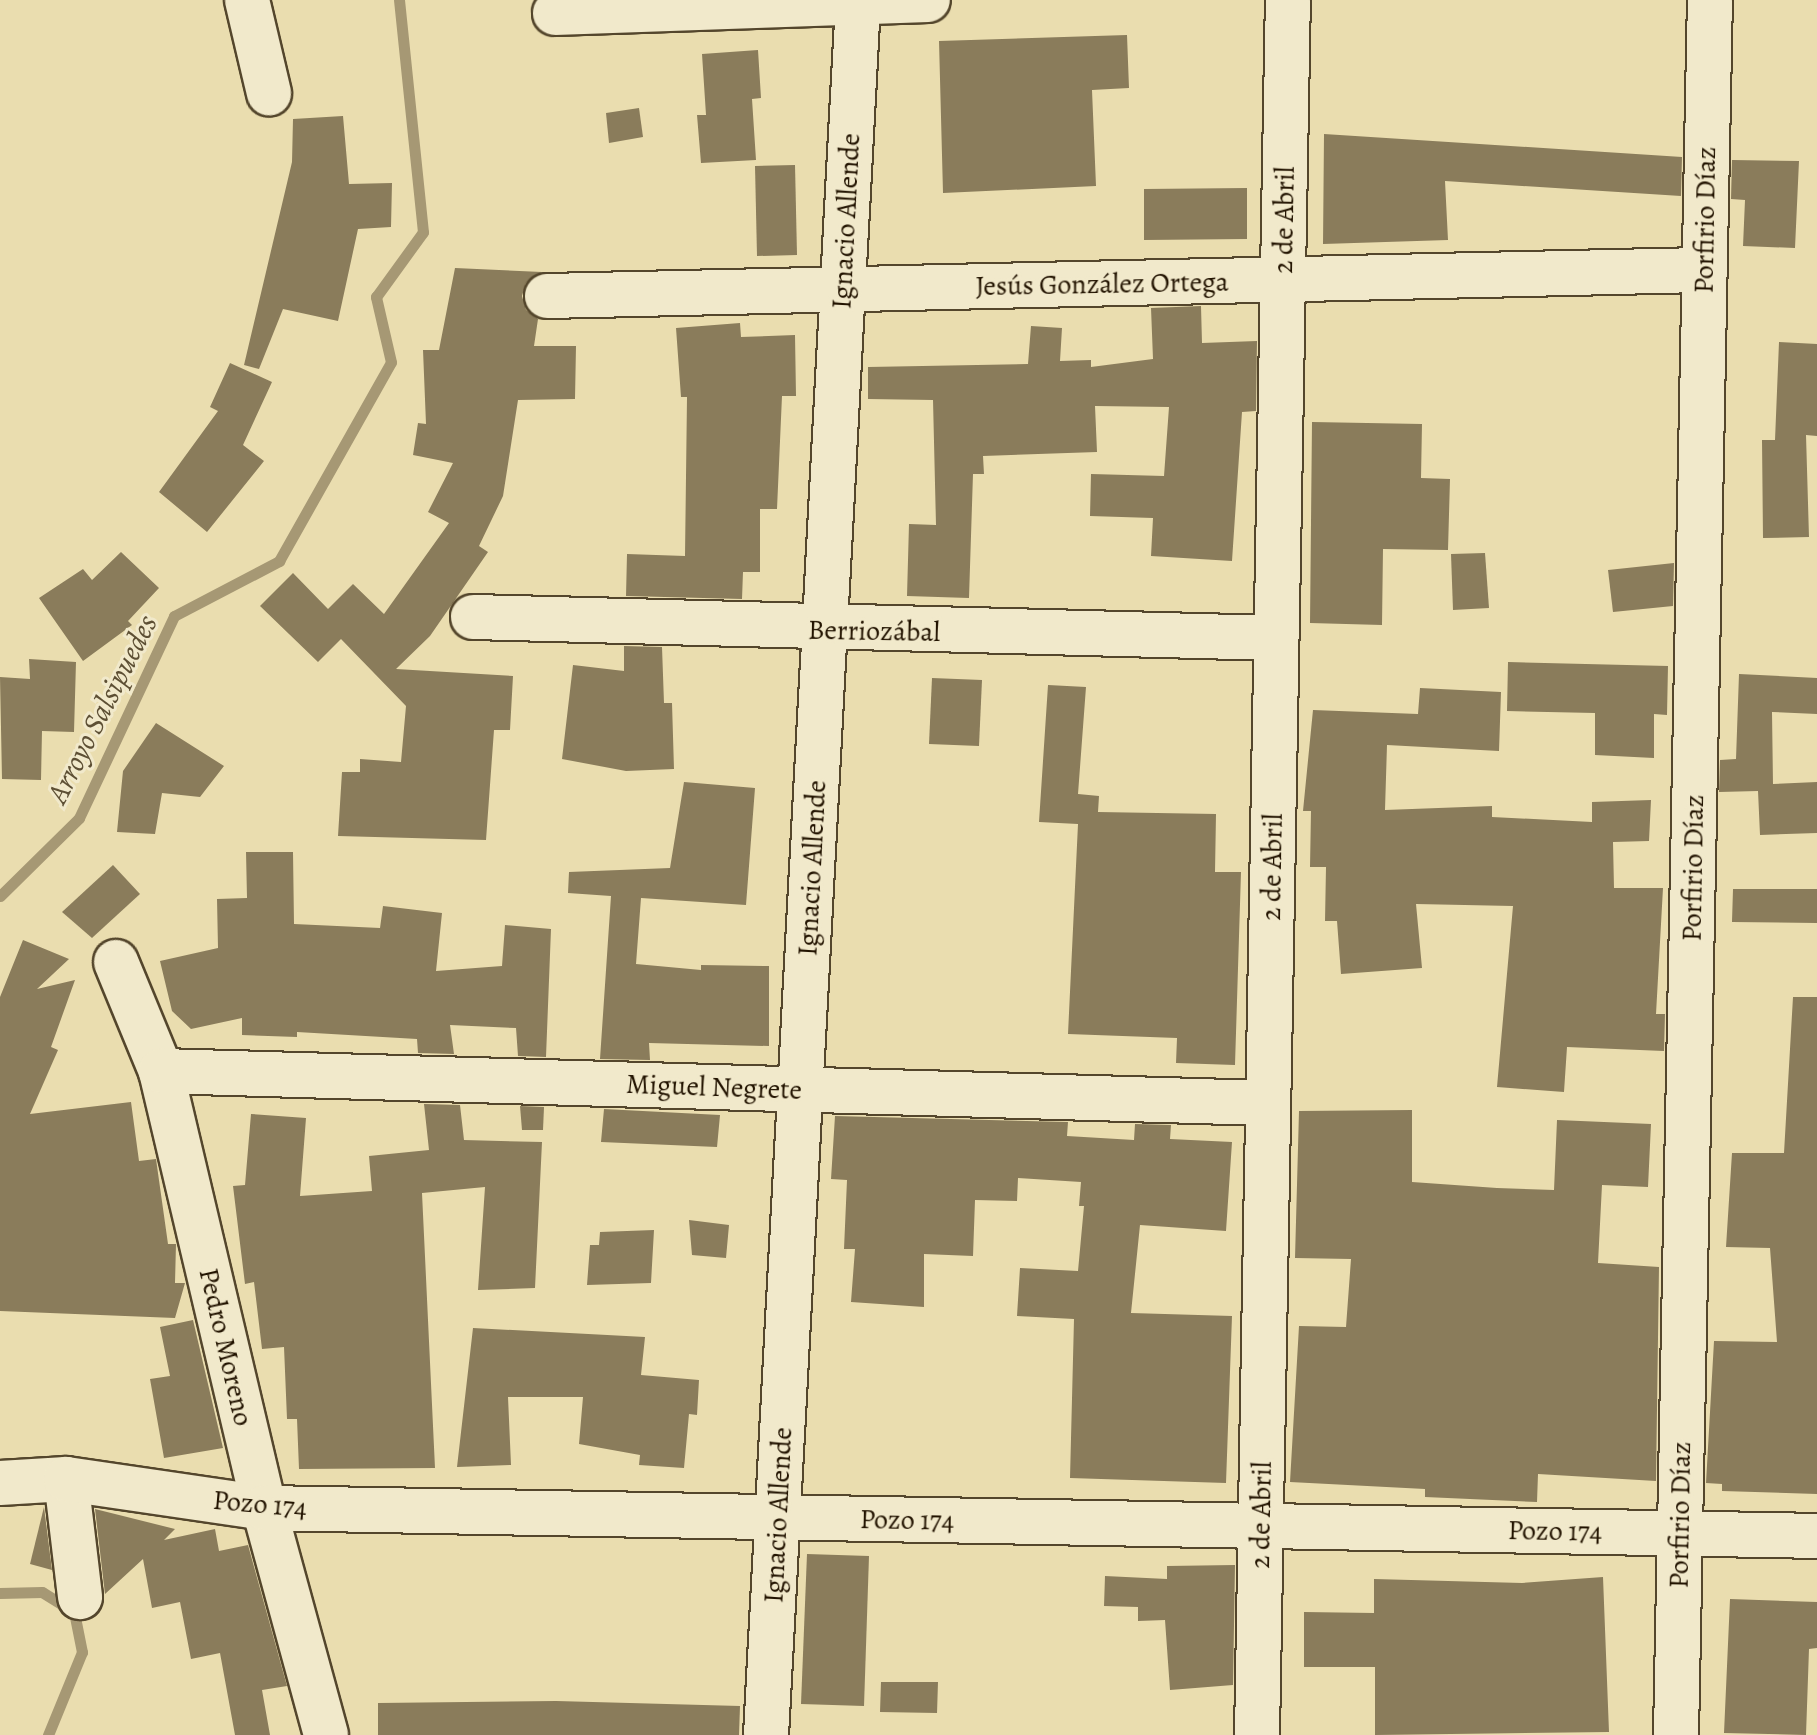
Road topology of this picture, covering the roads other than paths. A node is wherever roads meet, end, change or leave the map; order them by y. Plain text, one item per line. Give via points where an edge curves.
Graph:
1 (247, 0) edge
2 (928, 0) edge
3 (1288, 0) edge
4 (1710, 0) edge
5 (858, 1) edge
6 (555, 13) dead end
7 (269, 93) dead end
8 (1704, 270) junction
9 (1282, 280) junction
10 (843, 289) junction
11 (547, 296) dead end
12 (473, 617) dead end
13 (824, 630) junction
14 (1276, 638) junction
15 (116, 962) dead end
16 (161, 1071) junction
17 (801, 1089) junction
18 (1268, 1103) junction
19 (66, 1479) junction
20 (0, 1483) edge
21 (264, 1508) junction
22 (778, 1517) junction
23 (1261, 1526) junction
24 (1680, 1534) junction
25 (1817, 1536) edge
26 (80, 1597) dead end
27 (326, 1735) edge
28 (766, 1735) edge
29 (1257, 1735) edge
30 (1676, 1735) edge

1 - 7 street
2 - 5 street
3 - 9 street, 2 de Abril
4 - 8 street, Porfirio Díaz
5 - 6 street
5 - 10 street, Ignacio Allende
8 - 9 street, Jesús González Ortega
8 - 24 street, Porfirio Díaz
9 - 10 street, Jesús González Ortega
9 - 14 street, 2 de Abril
10 - 11 street, Jesús González Ortega
10 - 13 street, Ignacio Allende
12 - 13 street, Berriozábal
13 - 14 street, Berriozábal
13 - 17 street, Ignacio Allende
14 - 18 street, 2 de Abril
15 - 16 street, Pedro Moreno
16 - 17 street, Miguel Negrete
16 - 21 street, Pedro Moreno
17 - 18 street, Miguel Negrete
17 - 22 street, Ignacio Allende
18 - 23 street, 2 de Abril
19 - 20 street, Pozo 174
19 - 21 street, Pozo 174
19 - 26 street
21 - 22 street, Pozo 174
21 - 27 street, Pedro Moreno
22 - 23 street, Pozo 174
22 - 28 street, Ignacio Allende
23 - 24 street, Pozo 174
23 - 29 street, 2 de Abril
24 - 25 street, Pozo 174
24 - 30 street, Porfirio Díaz

